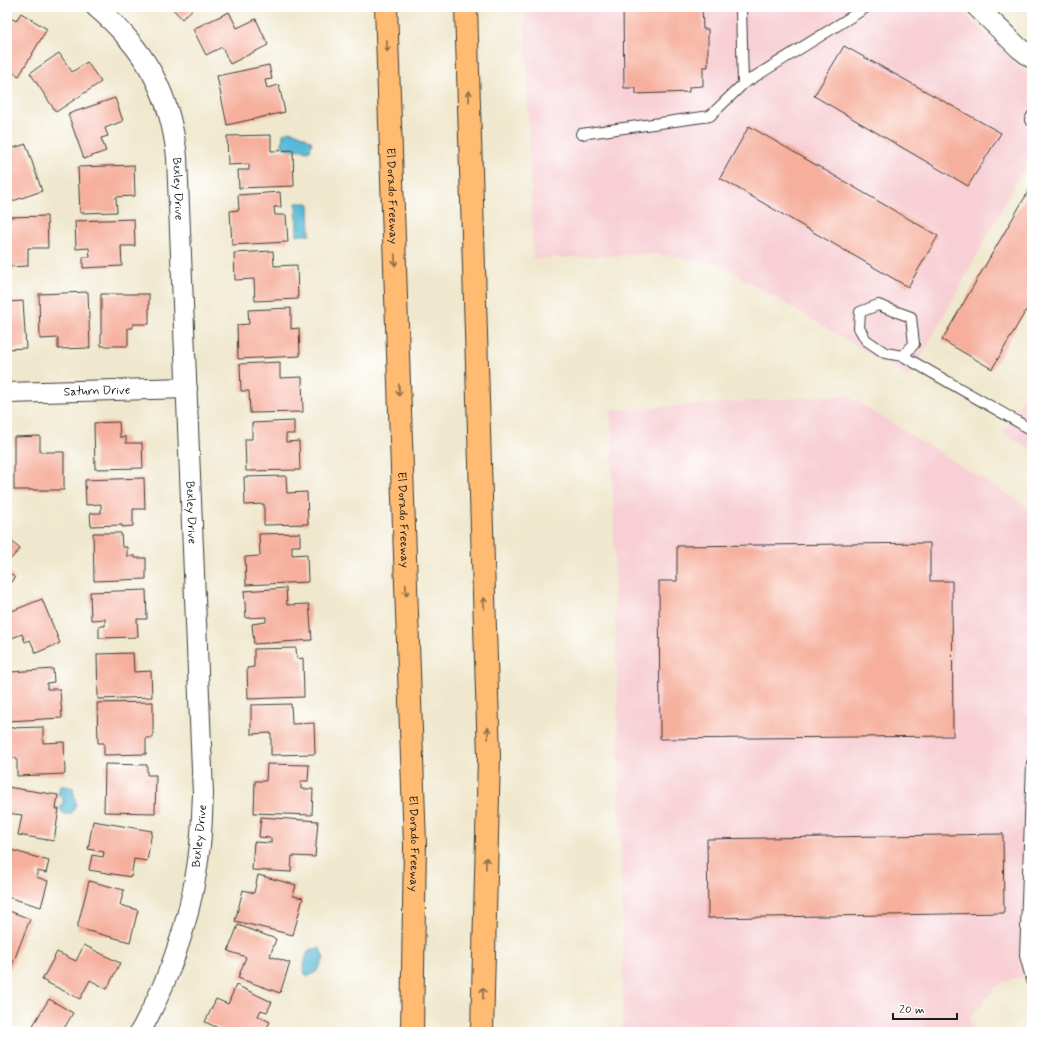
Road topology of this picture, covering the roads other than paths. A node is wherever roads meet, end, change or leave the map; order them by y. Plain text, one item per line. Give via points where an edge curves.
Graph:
1 (96, 7) edge
2 (386, 7) edge
3 (466, 7) edge
4 (741, 7) edge
5 (867, 7) edge
6 (978, 7) edge
7 (1032, 58) edge
8 (743, 84) junction
9 (581, 134) dead end
10 (903, 356) junction
11 (187, 388) junction
12 (7, 394) edge
13 (1032, 430) edge
14 (1032, 763) edge
15 (1032, 981) edge
16 (140, 1032) edge
17 (412, 1032) edge
18 (482, 1032) edge

1 - 11 street, Bexley Drive via 130,40 158,83 167,106 177,157
2 -> 17 highway, El Dorado Freeway via 415,846
18 -> 3 highway via 489,757
4 - 8 lane
5 - 8 lane
6 - 7 street
8 - 9 lane via 710,116
10 - 10 lane via 914,344 910,317 878,305 860,312 859,328 866,340 885,353
10 - 13 lane
11 - 12 street, Saturn Drive
11 - 16 street, Bexley Drive via 203,794 200,846 191,898 177,949 158,998
14 - 15 lane via 1025,956

